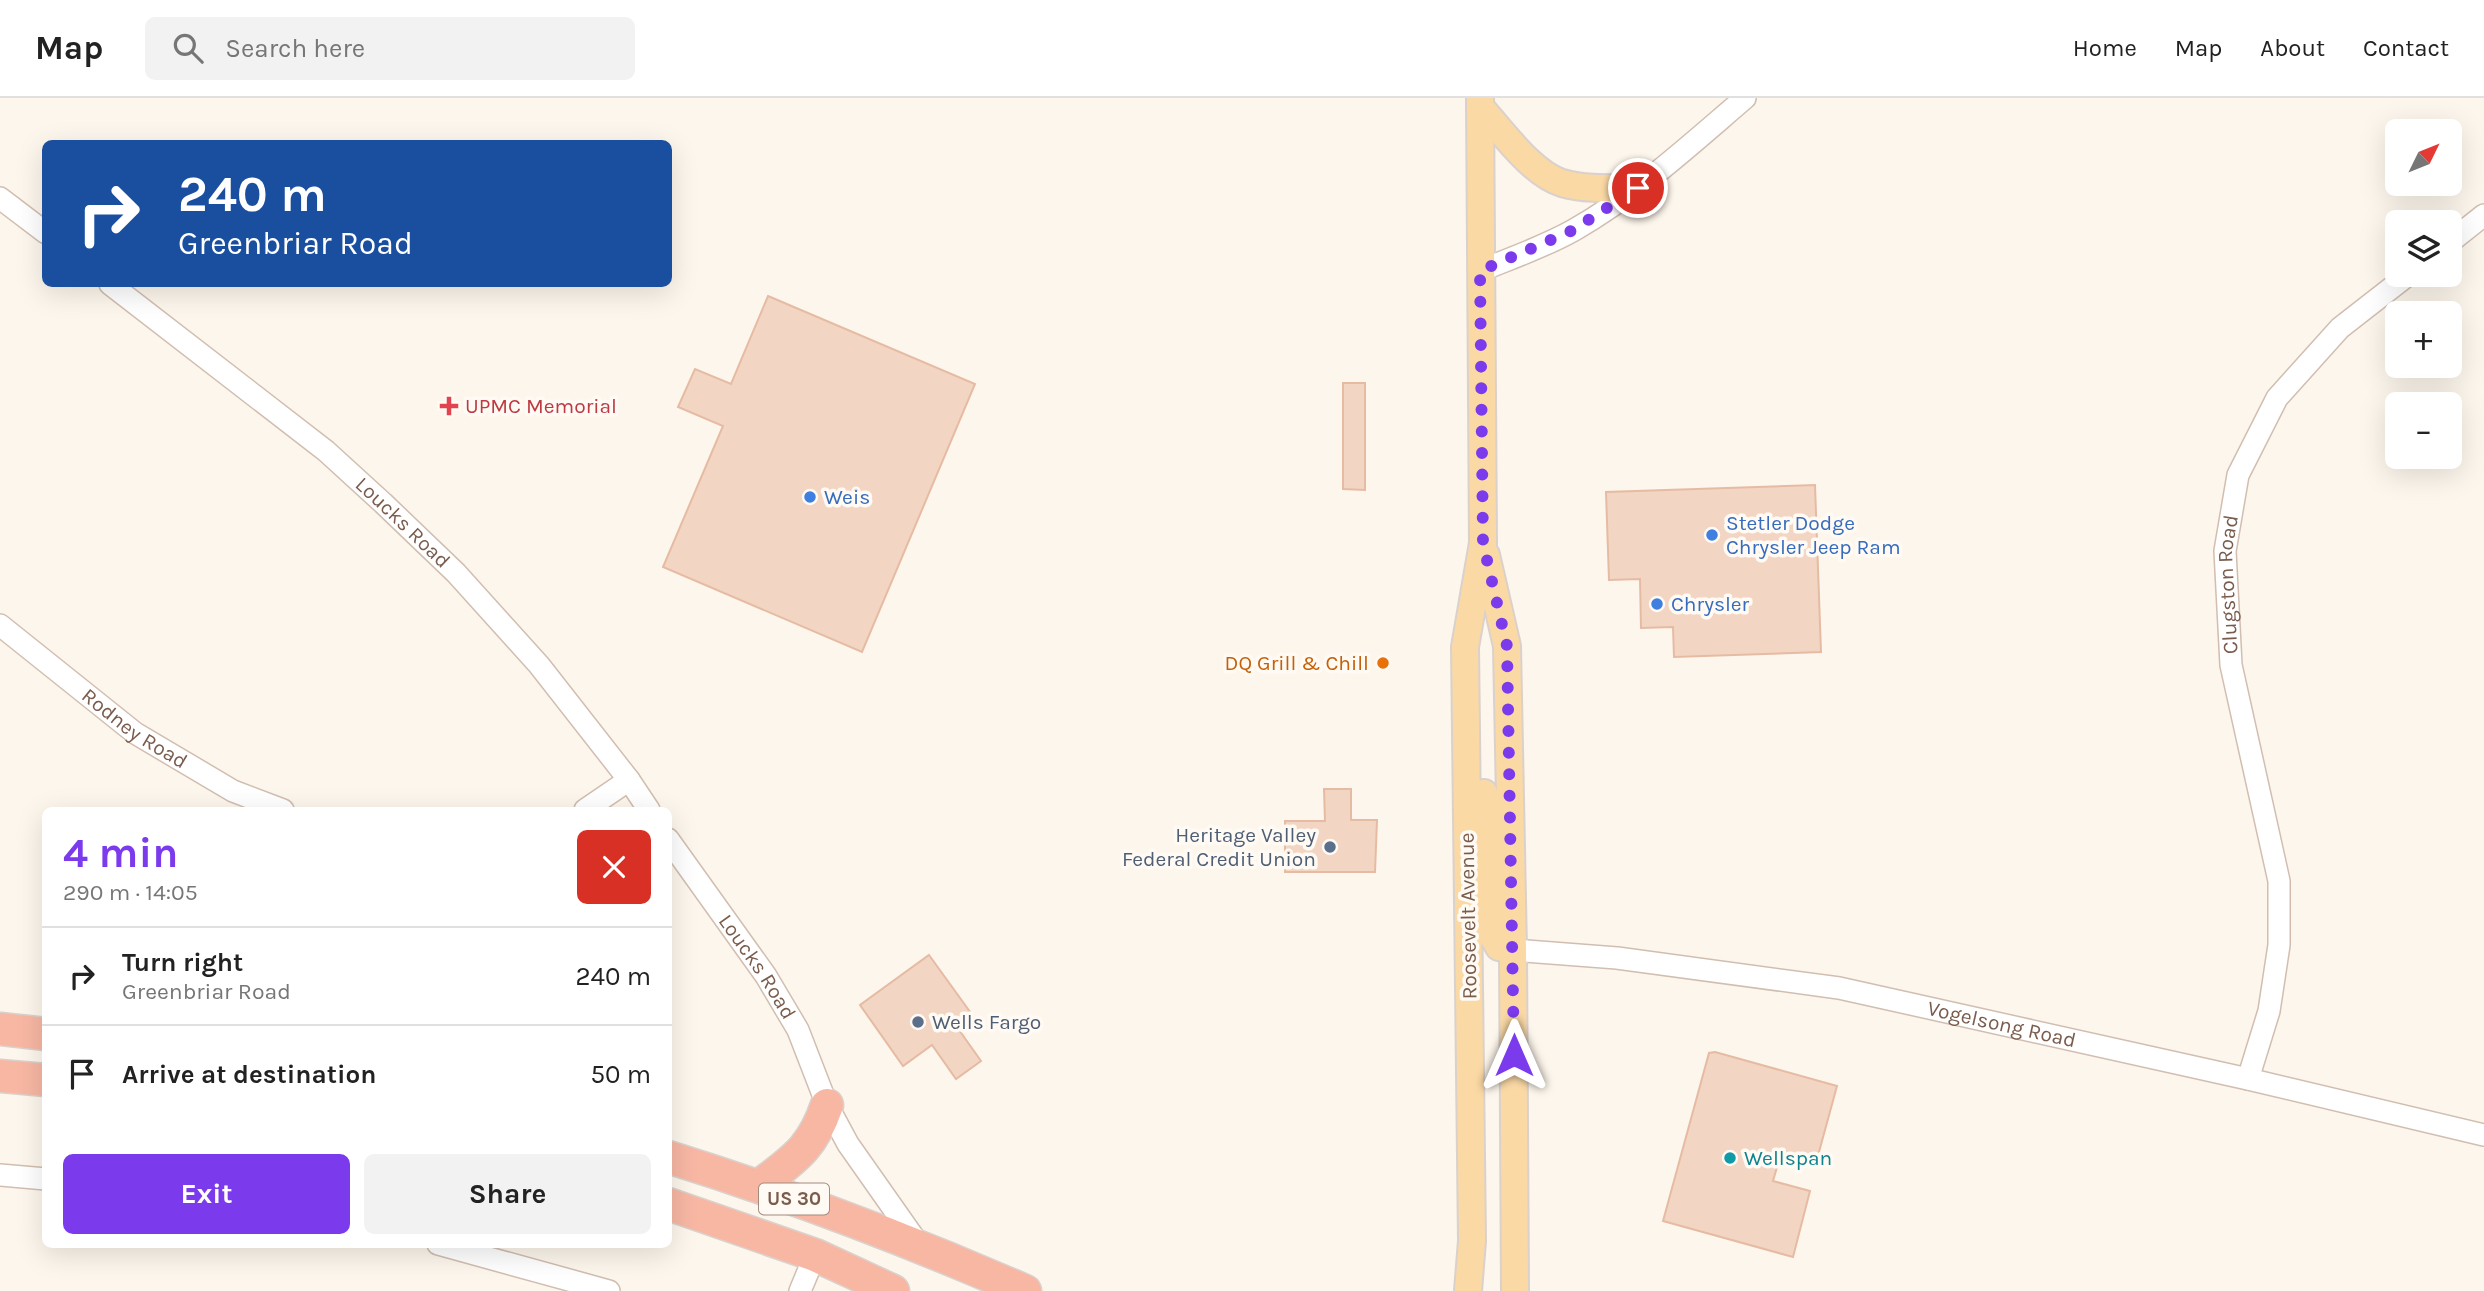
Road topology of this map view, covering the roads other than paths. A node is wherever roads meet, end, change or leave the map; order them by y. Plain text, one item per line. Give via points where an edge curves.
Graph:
1 (1745, 98) edge
2 (1480, 102) edge
3 (1638, 188) junction
4 (0, 198) edge
5 (2484, 215) edge
6 (42, 230) edge
7 (2462, 232) edge
8 (1480, 271) junction
9 (114, 287) edge
10 (2393, 287) edge
11 (1483, 543) junction
12 (0, 625) edge
13 (1465, 690) junction
14 (629, 780) junction
15 (275, 807) edge
16 (589, 807) edge
17 (647, 807) edge
18 (672, 845) edge
19 (1513, 950) junction
20 (0, 1029) edge
21 (42, 1034) edge
22 (0, 1076) edge
23 (2248, 1079) junction
24 (42, 1080) edge
25 (827, 1105) junction
26 (2484, 1135) edge
27 (672, 1158) edge
28 (0, 1175) edge
29 (42, 1179) edge
30 (759, 1186) junction
31 (672, 1205) edge
32 (919, 1245) junction
33 (453, 1248) edge
34 (814, 1255) junction
35 (609, 1291) edge
36 (800, 1291) edge
37 (893, 1291) edge
38 (1026, 1291) edge
39 (1468, 1291) edge
40 (1515, 1291) edge

1 - 3 street
2 - 3 main road via 1547,176 1584,187
2 - 8 main road, Roosevelt Avenue
3 - 8 street via 1571,231
4 - 6 street
5 - 7 street
8 - 11 main road, Roosevelt Avenue
9 - 14 street, Loucks Road via 326,452 383,503 456,573 540,665
10 - 23 street, Clugston Road via 2340,328 2277,398 2238,475 2225,551 2231,665 2279,881 2279,945 2269,1011
11 - 13 main road, Roosevelt Avenue via 1465,647
11 - 19 main road, Roosevelt Avenue via 1507,646
12 - 15 street, Rodney Road via 135,733 233,791
13 - 19 main road via 1482,737 1488,919 1499,947
13 - 39 main road, Roosevelt Avenue via 1472,1241
14 - 16 street
14 - 17 street, Loucks Road
18 - 25 street, Loucks Road via 766,976 798,1030
19 - 23 street, Vogelsong Road via 1617,958 1839,988
19 - 40 main road, Roosevelt Avenue
20 - 21 highway
22 - 24 highway
23 - 26 street, Vogelsong Road
25 - 30 highway via 819,1128 799,1156
25 - 32 street, Loucks Road via 848,1144
27 - 30 highway, US 30 / US 30
28 - 29 street
30 - 32 highway, US 30 / US 30
31 - 34 highway, US 30 / US 30
32 - 38 highway, US 30
33 - 35 street
34 - 36 street
34 - 37 highway, US 30

